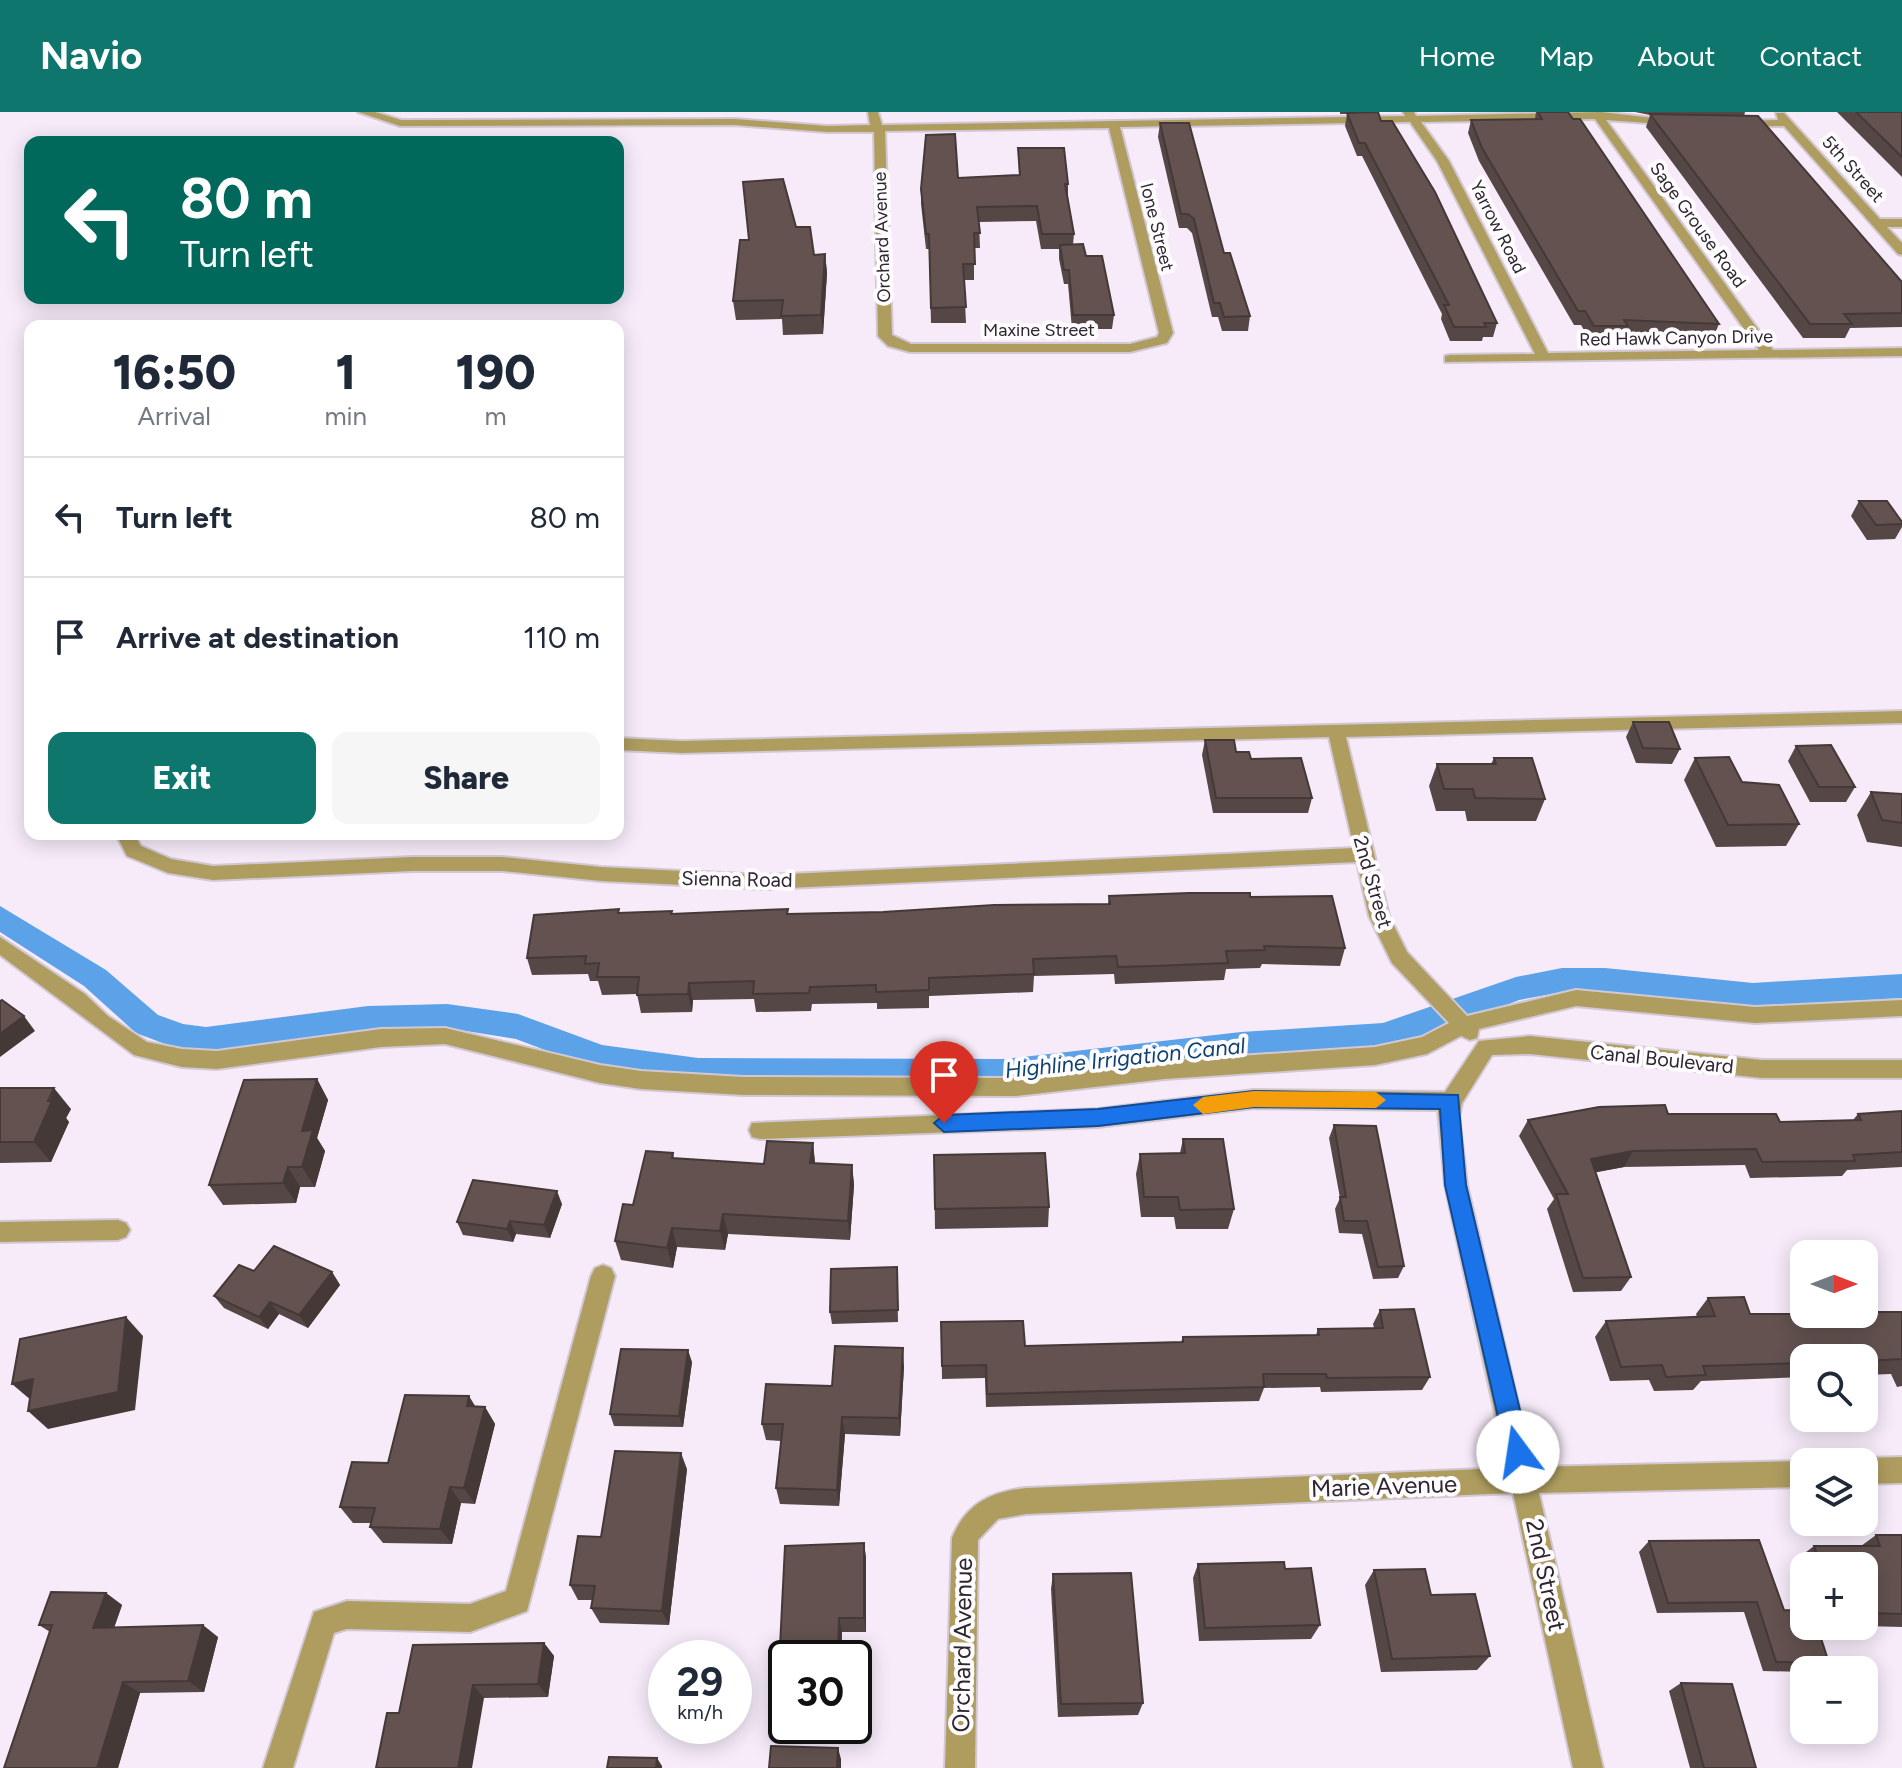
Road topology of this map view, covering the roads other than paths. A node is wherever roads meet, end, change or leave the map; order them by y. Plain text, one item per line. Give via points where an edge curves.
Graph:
1 (363, 112) edge
2 (715, 112) edge
3 (873, 112) edge
4 (1777, 112) edge
5 (1597, 114) edge
6 (1410, 115) edge
7 (758, 117) edge
8 (735, 122) junction
9 (1787, 123) junction
10 (1680, 124) edge
11 (1730, 124) edge
12 (1114, 125) junction
13 (879, 128) junction
14 (1877, 223) junction
15 (1902, 223) edge
16 (1902, 251) edge
17 (1165, 336) joint
18 (910, 348) joint
19 (1902, 352) edge
20 (1769, 354) junction
21 (1544, 358) junction
22 (1450, 359) dead end
23 (1902, 717) edge
24 (1336, 730) junction
25 (624, 744) edge
26 (128, 840) edge
27 (1363, 855) junction
28 (0, 945) edge
29 (1902, 1008) edge
30 (1462, 1024) junction
31 (1486, 1047) junction
32 (1902, 1069) edge
33 (1451, 1101) junction
34 (760, 1130) dead end
35 (118, 1230) dead end
36 (0, 1232) edge
37 (603, 1276) dead end
38 (1902, 1470) edge
39 (1878, 1471) edge
40 (1790, 1474) edge
41 (1525, 1480) junction
42 (971, 1524) joint
43 (278, 1768) edge
44 (960, 1768) edge
45 (1588, 1768) edge

1 - 8 street via 400,123
2 - 8 street
3 - 13 street, Orchard Avenue
4 - 9 street, 5th Street
5 - 6 street
5 - 10 street
5 - 20 street, Sage Grouse Road
6 - 12 street
6 - 21 street, Yarrow Road via 1443,161
7 - 8 street
7 - 13 street via 827,129
9 - 11 street
9 - 14 street, 5th Street
12 - 13 street
12 - 17 street, Ione Street
13 - 18 street, Orchard Avenue via 885,336
14 - 15 street
14 - 16 street, 5th Street
17 - 18 street, Maxine Street via 1130,348
19 - 20 street, Red Hawk Canyon Drive
20 - 21 street, Red Hawk Canyon Drive
21 - 22 street, Red Hawk Canyon Drive
23 - 24 street
24 - 25 street
24 - 27 street, 2nd Street
26 - 27 street, Sienna Road via 134,851 168,866 213,873 502,864 765,882
27 - 30 street, 2nd Street via 1379,916 1399,957
28 - 30 street via 141,1049 217,1060 381,1038 437,1036 641,1080 852,1088 1016,1087 1165,1070 1375,1056 1427,1045
29 - 30 street via 1755,1015 1595,997
30 - 31 street, 2nd Street
31 - 32 street, Canal Boulevard via 1530,1045 1762,1069
31 - 33 street
33 - 34 street via 1254,1099 1098,1118
33 - 41 street, 2nd Street via 1456,1185
35 - 36 street
37 - 43 street via 517,1601 470,1618 347,1615 324,1622
38 - 39 street
40 - 41 street, Marie Avenue
41 - 42 street, Marie Avenue via 1026,1501 991,1507
41 - 45 street, 2nd Street
42 - 44 street, Orchard Avenue via 963,1554

